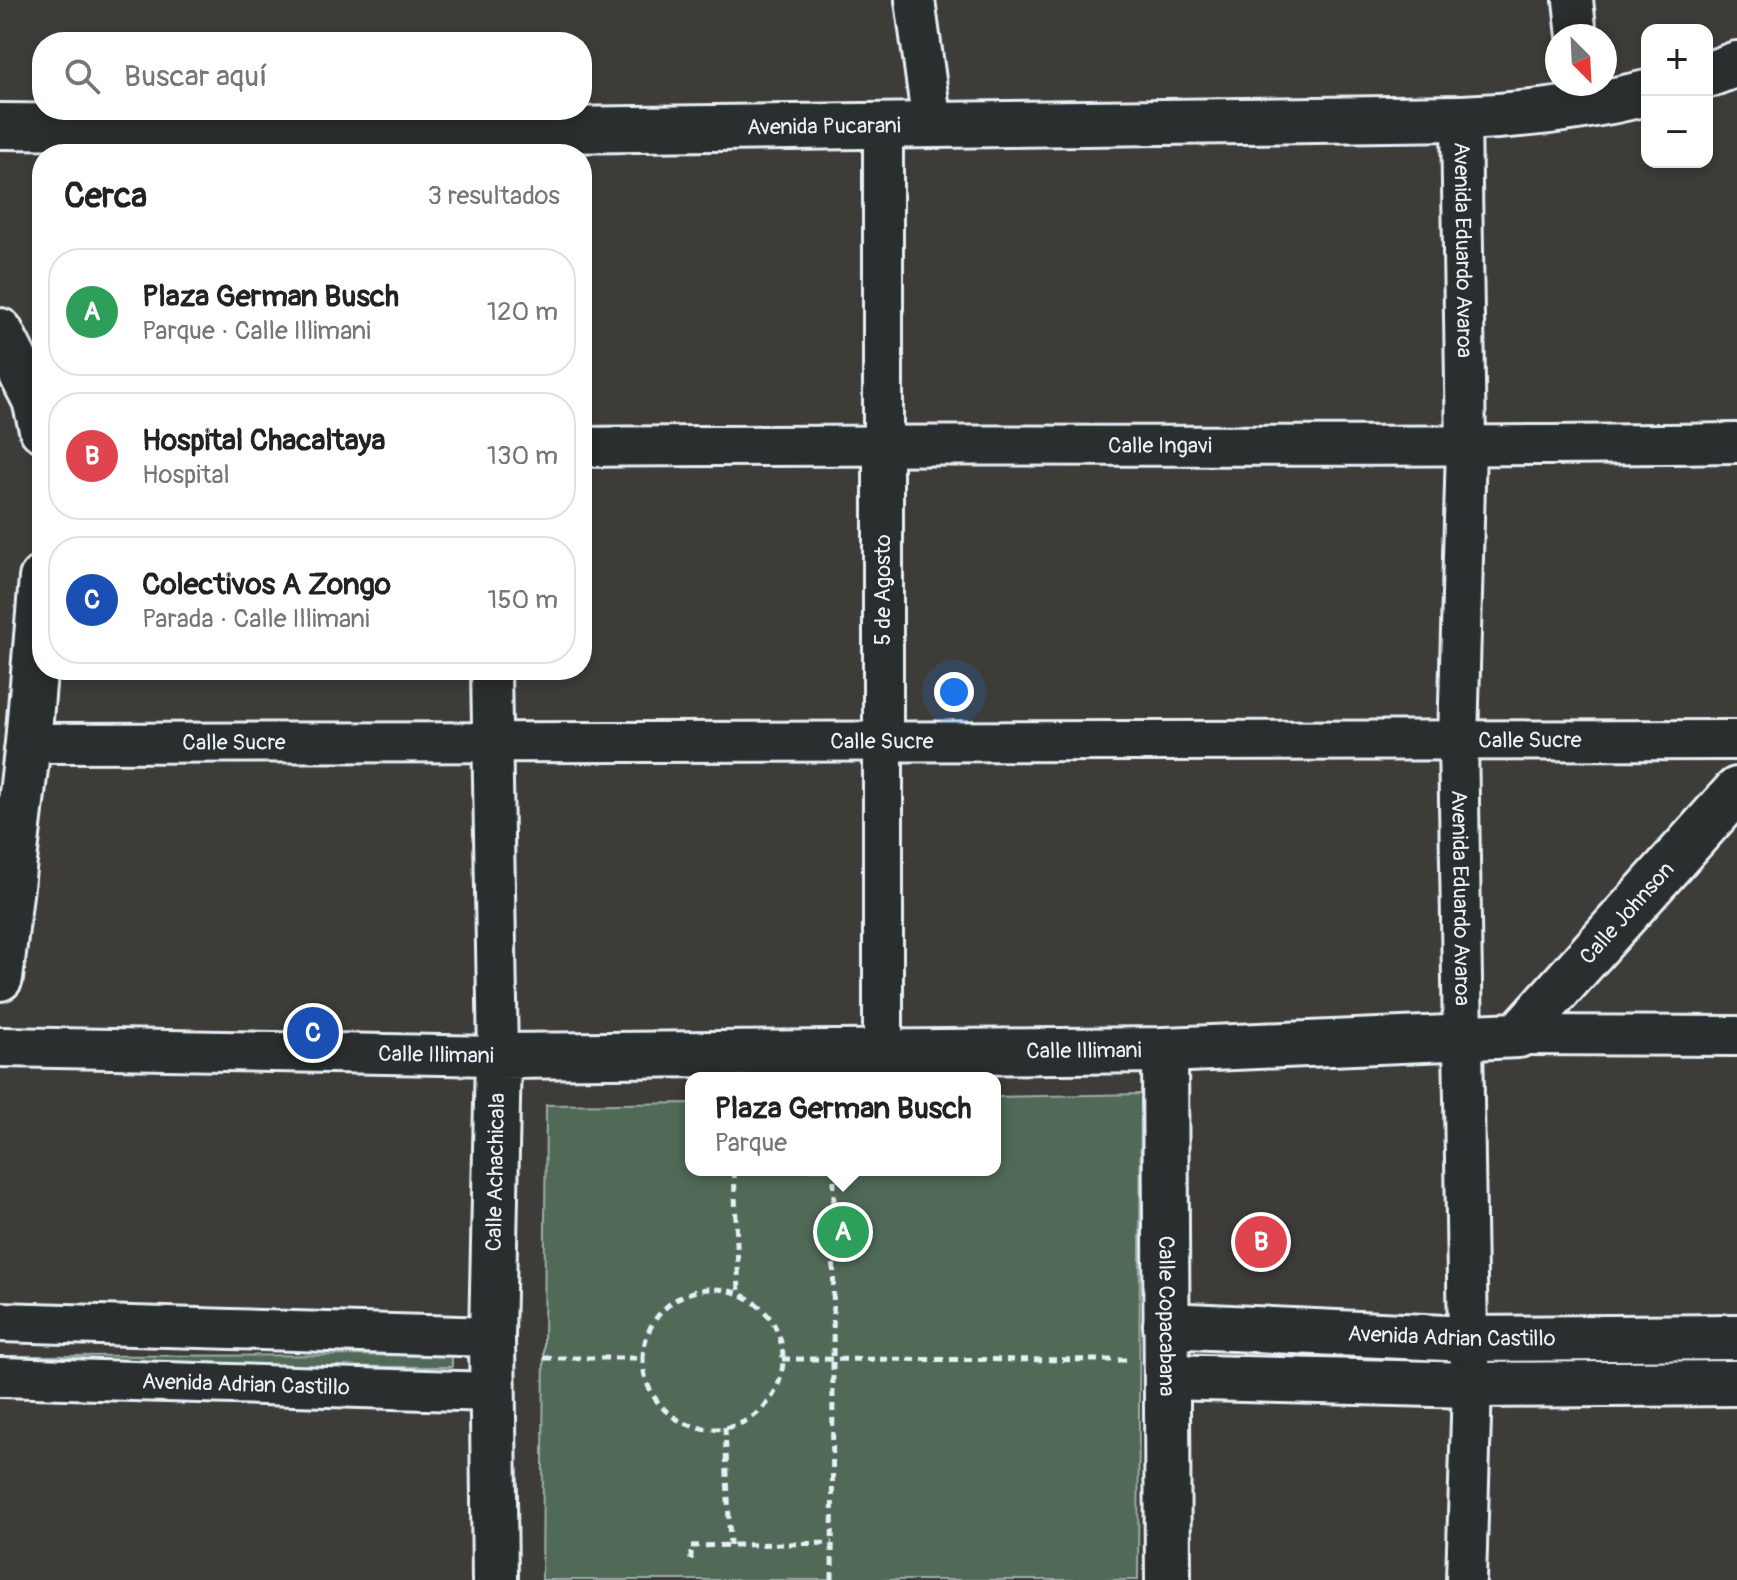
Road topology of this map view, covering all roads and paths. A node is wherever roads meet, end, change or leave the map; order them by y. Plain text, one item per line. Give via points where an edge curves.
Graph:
1 (915, 0) edge
2 (1573, 0) edge
3 (1576, 24) edge
4 (1737, 64) edge
5 (1713, 73) edge
6 (1641, 93) edge
7 (1617, 94) edge
8 (1584, 96) edge
9 (1461, 118) junction
10 (932, 124) junction
11 (0, 126) edge
12 (883, 127) junction
13 (487, 142) edge
14 (0, 331) edge
15 (32, 394) edge
16 (1737, 443) edge
17 (883, 444) junction
18 (592, 447) edge
19 (1466, 447) junction
20 (33, 680) edge
21 (491, 680) edge
22 (883, 740) junction
23 (1737, 740) edge
24 (1458, 741) junction
25 (28, 743) junction
26 (494, 744) junction
27 (1737, 790) edge
28 (0, 978) edge
29 (1518, 1035) junction
30 (1737, 1036) edge
31 (1464, 1039) junction
32 (0, 1047) edge
33 (1165, 1050) junction
34 (883, 1053) junction
35 (498, 1056) junction
36 (734, 1176) edge
37 (834, 1176) edge
38 (739, 1293) junction
39 (0, 1322) edge
40 (1166, 1325) junction
41 (492, 1337) junction
42 (1737, 1337) edge
43 (1468, 1339) junction
44 (544, 1358) dead end
45 (643, 1358) junction
46 (782, 1359) junction
47 (833, 1361) junction
48 (1153, 1368) junction
49 (0, 1377) edge
50 (1737, 1383) edge
51 (1472, 1385) junction
52 (492, 1392) junction
53 (725, 1427) junction
54 (832, 1543) junction
55 (730, 1545) junction
56 (691, 1560) dead end
57 (495, 1580) edge
58 (832, 1580) edge
59 (1168, 1580) edge
60 (1466, 1580) edge

1 - 10 street
2 - 3 street
4 - 5 street
6 - 7 street, Avenida Pucarani
8 - 9 street, Avenida Pucarani via 1520,117
9 - 10 street, Avenida Pucarani
9 - 19 street, Avenida Eduardo Avaroa
10 - 12 street, Avenida Pucarani
11 - 13 street, Avenida Pucarani
12 - 13 street, Avenida Pucarani
12 - 17 street, 5 de Agosto
14 - 15 street
16 - 19 street, Calle Ingavi
17 - 18 street, Calle Ingavi
17 - 19 street, Calle Ingavi
17 - 22 street, 5 de Agosto
19 - 24 street, Avenida Eduardo Avaroa
20 - 25 street
21 - 26 street, Calle Achachicala
22 - 24 street, Calle Sucre
22 - 26 street, Calle Sucre
22 - 34 street, 5 de Agosto
23 - 24 street, Calle Sucre
24 - 31 street, Avenida Eduardo Avaroa
25 - 26 street, Calle Sucre
25 - 28 street
26 - 35 street, Calle Achachicala
27 - 29 street, Calle Johnson
29 - 30 street, Calle Illimani
29 - 31 street, Calle Illimani
31 - 33 street, Calle Illimani
31 - 43 street, Avenida Eduardo Avaroa
32 - 35 street, Calle Illimani
33 - 34 street, Calle Illimani
33 - 40 street, Calle Copacabana
34 - 35 street, Calle Illimani
35 - 41 street, Calle Achachicala
36 - 38 path
37 - 47 path
38 - 45 path via 704,1290 673,1302 657,1317
38 - 46 path via 760,1306 775,1325
39 - 41 street
40 - 43 street, Avenida Adrian Castillo
40 - 48 street, Calle Copacabana
41 - 52 street, Calle Achachicala
42 - 43 street, Avenida Adrian Castillo
43 - 51 street, Avenida Eduardo Avaroa
44 - 45 path
45 - 53 path via 646,1381 672,1416 691,1426
46 - 47 path
46 - 53 path via 774,1395 758,1413
47 - 48 path
47 - 54 path
48 - 51 street
48 - 59 street, Calle Copacabana
49 - 52 street, Avenida Adrian Castillo
50 - 51 street
51 - 60 street, Avenida Eduardo Avaroa
52 - 57 street, Calle Achachicala
53 - 55 path
54 - 55 path
54 - 58 path
55 - 56 path via 691,1546

